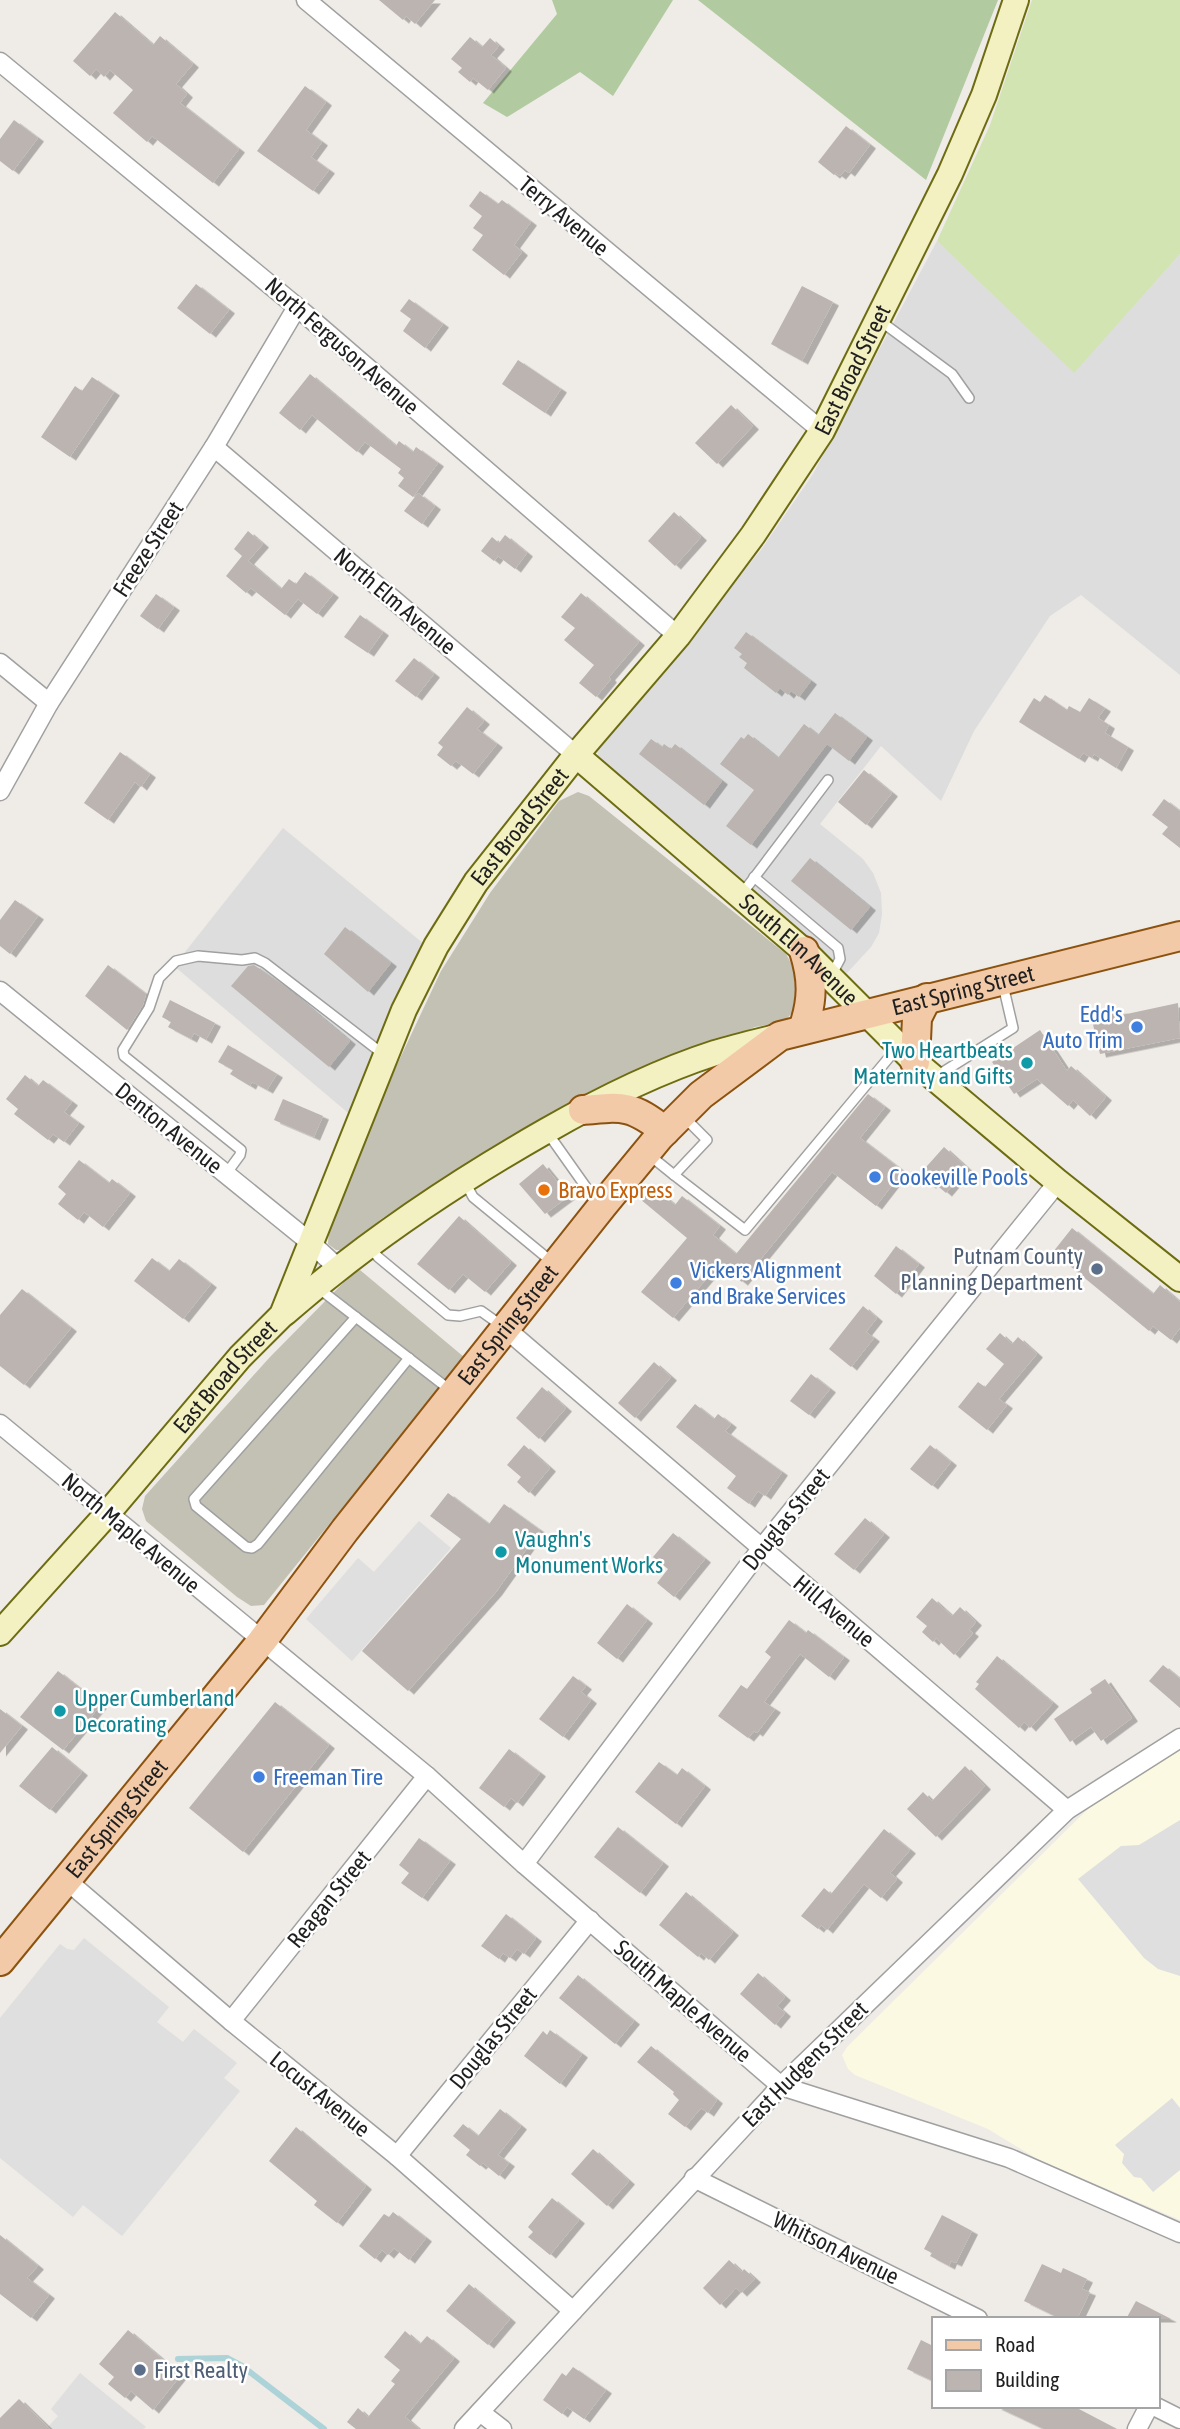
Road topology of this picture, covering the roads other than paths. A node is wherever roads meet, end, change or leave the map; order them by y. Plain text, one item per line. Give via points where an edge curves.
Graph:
1 (306, 0) edge
2 (1016, 0) edge
3 (0, 62) edge
4 (297, 307) junction
5 (878, 319) junction
6 (970, 398) dead end
7 (822, 431) junction
8 (214, 447) junction
9 (678, 636) junction
10 (0, 663) edge
11 (49, 704) junction
12 (576, 755) junction
13 (828, 780) dead end
14 (0, 791) edge
15 (747, 887) junction
16 (1180, 936) edge
17 (804, 951) junction
18 (830, 977) junction
19 (1001, 979) junction
20 (0, 991) edge
21 (927, 998) junction
22 (866, 1014) junction
23 (792, 1032) junction
24 (386, 1055) junction
25 (916, 1062) junction
26 (583, 1110) junction
27 (673, 1123) junction
28 (546, 1131) junction
29 (646, 1153) junction
30 (226, 1174) junction
31 (674, 1175) junction
32 (464, 1180) junction
33 (1058, 1182) junction
34 (603, 1205) junction
35 (311, 1243) junction
36 (368, 1245) junction
37 (556, 1265) junction
38 (337, 1267) junction
39 (1180, 1279) edge
40 (316, 1286) junction
41 (282, 1315) junction
42 (356, 1317) junction
43 (505, 1328) junction
44 (409, 1358) junction
45 (454, 1393) junction
46 (0, 1424) edge
47 (107, 1514) junction
48 (761, 1549) junction
49 (0, 1633) edge
50 (261, 1641) junction
51 (1180, 1738) edge
52 (427, 1776) junction
53 (1067, 1810) junction
54 (524, 1864) junction
55 (65, 1880) junction
56 (590, 1920) junction
57 (0, 1961) edge
58 (232, 2021) junction
59 (780, 2086) junction
60 (397, 2156) junction
61 (694, 2178) junction
62 (1180, 2233) edge
63 (573, 2311) junction
64 (974, 2317) edge
65 (1151, 2408) edge
66 (1156, 2408) edge
67 (480, 2412) junction
68 (1180, 2420) edge
69 (464, 2429) edge
70 (502, 2429) edge
71 (1137, 2429) edge

1 - 7 street, Terry Avenue
2 - 5 street, East Broad Street via 955,163
3 - 4 street, North Ferguson Avenue
4 - 8 street, Freeze Street
4 - 9 street, North Ferguson Avenue
5 - 6 lane via 952,374
5 - 7 street, East Broad Street
7 - 9 street, East Broad Street
8 - 11 street, Freeze Street
8 - 12 street, North Elm Avenue
9 - 12 street, East Broad Street
10 - 11 street
11 - 14 street, Freeze Street
12 - 15 street, South Elm Avenue
12 - 24 street, East Broad Street via 475,883 436,946
13 - 15 lane
15 - 17 street, South Elm Avenue
15 - 18 lane via 838,947 840,959
16 - 19 main road, East Spring Street
17 - 18 street, South Elm Avenue
17 - 23 main road via 812,996
18 - 22 street, South Elm Avenue
19 - 21 main road, East Spring Street
19 - 25 lane via 1013,1028
20 - 30 street, Denton Avenue
21 - 22 main road, East Spring Street
21 - 25 main road via 917,1018
22 - 23 main road, East Spring Street
22 - 25 street, South Elm Avenue
23 - 26 street via 714,1053
23 - 27 main road, East Spring Street via 701,1095
24 - 30 lane via 255,958 198,956 176,961 159,978 124,1056 241,1150
24 - 35 street, East Broad Street
25 - 31 lane via 745,1230
25 - 33 street, South Elm Avenue
26 - 27 main road via 632,1108
26 - 28 street
27 - 29 main road, East Spring Street
27 - 31 lane via 707,1140
28 - 32 street
28 - 34 lane
29 - 31 lane
29 - 34 main road, East Spring Street
30 - 35 street, Denton Avenue
32 - 36 street
32 - 37 lane via 473,1197
33 - 39 street, South Elm Avenue
33 - 48 street, Douglas Street
34 - 37 main road, East Spring Street
35 - 38 street, Denton Avenue
35 - 41 street, East Broad Street
36 - 38 street
36 - 43 lane via 448,1315 481,1311
37 - 43 main road, East Spring Street
38 - 40 street
40 - 41 street
40 - 42 lane
41 - 47 street, East Broad Street via 240,1357
42 - 44 lane
42 - 44 lane via 194,1499 196,1506 246,1547 258,1544
43 - 45 main road, East Spring Street
43 - 48 street, Hill Avenue
44 - 45 lane
45 - 50 main road, East Spring Street
46 - 47 street, North Maple Avenue
47 - 49 street, East Broad Street
47 - 50 street, North Maple Avenue
48 - 53 street, Hill Avenue
48 - 54 street, Douglas Street
50 - 52 street, South Maple Avenue
50 - 55 main road, East Spring Street
51 - 53 street, East Hudgens Street
52 - 54 street, South Maple Avenue
52 - 58 street, Reagan Street
53 - 59 street, East Hudgens Street
54 - 56 street, South Maple Avenue
55 - 57 main road, East Spring Street
55 - 58 street, Locust Avenue
56 - 59 street, South Maple Avenue
56 - 60 street, Douglas Street
58 - 60 street, Locust Avenue
59 - 61 street, East Hudgens Street
59 - 62 street, South Maple Avenue via 1009,2158
60 - 63 street, Locust Avenue
61 - 63 street, East Hudgens Street
61 - 64 street, Whitson Avenue
63 - 67 street, East Hudgens Street
65 - 71 street
66 - 68 street
67 - 69 street, East Hudgens Street
67 - 70 street

